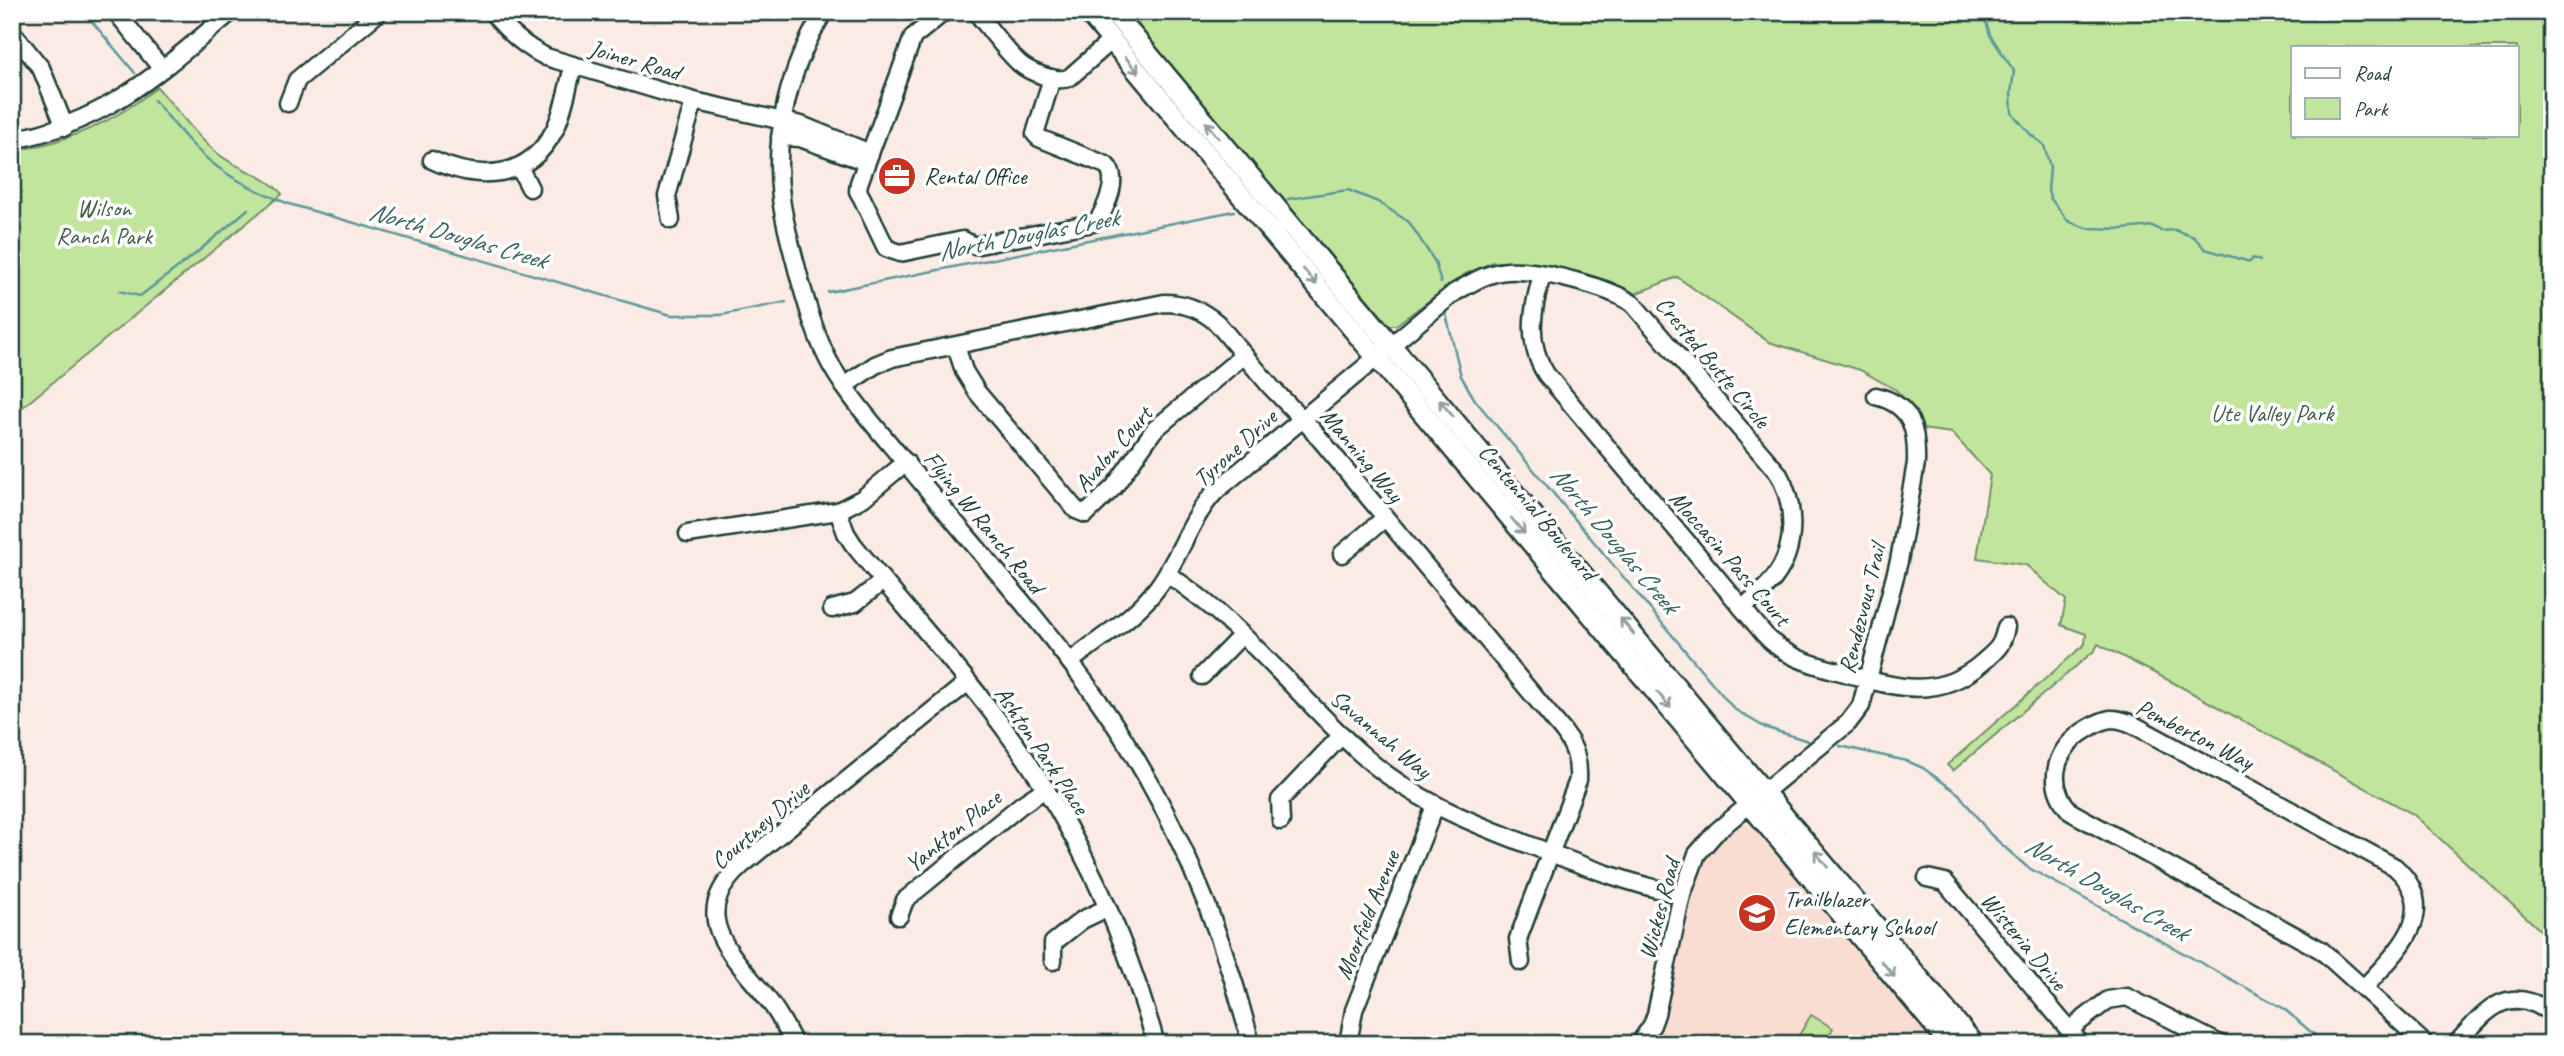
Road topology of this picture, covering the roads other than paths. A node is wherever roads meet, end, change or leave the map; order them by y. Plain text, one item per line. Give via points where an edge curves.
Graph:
1 (116, 12) edge
2 (231, 12) edge
3 (379, 12) edge
4 (492, 12) edge
5 (824, 12) edge
6 (944, 12) edge
7 (976, 12) edge
8 (1088, 12) edge
9 (1113, 12) edge
10 (12, 32) edge
11 (1112, 40) junction
12 (573, 66) junction
13 (163, 69) junction
14 (1052, 78) junction
15 (694, 101) junction
16 (288, 103) dead end
17 (65, 127) junction
18 (781, 129) junction
19 (12, 140) edge
20 (868, 158) junction
21 (432, 160) dead end
22 (519, 167) junction
23 (530, 188) dead end
24 (1248, 188) junction
25 (671, 220) dead end
26 (1542, 275) junction
27 (1391, 343) junction
28 (956, 345) junction
29 (1244, 355) junction
30 (1377, 357) junction
31 (844, 386) junction
32 (1876, 397) dead end
33 (1302, 419) junction
34 (906, 462) junction
35 (838, 511) junction
36 (1385, 518) junction
37 (688, 534) dead end
38 (1342, 554) dead end
39 (1167, 574) junction
40 (883, 581) junction
41 (832, 608) dead end
42 (1742, 608) junction
43 (2006, 627) dead end
44 (1241, 636) junction
45 (1070, 662) junction
46 (1202, 676) dead end
47 (1869, 680) junction
48 (968, 682) junction
49 (1342, 735) junction
50 (1045, 789) junction
51 (1758, 797) junction
52 (1435, 806) junction
53 (1281, 821) dead end
54 (1551, 854) junction
55 (1927, 878) dead end
56 (1682, 895) junction
57 (1107, 908) junction
58 (899, 916) dead end
59 (1053, 961) dead end
60 (1521, 962) dead end
61 (2364, 988) junction
62 (2552, 1014) edge
63 (2070, 1030) junction
64 (794, 1044) edge
65 (1156, 1044) edge
66 (1251, 1044) edge
67 (1348, 1044) edge
68 (1639, 1044) edge
69 (1950, 1044) edge
70 (1974, 1044) edge
71 (2081, 1044) edge
72 (2220, 1044) edge
73 (2425, 1044) edge
74 (2456, 1044) edge

1 - 13 street
2 - 13 street
3 - 16 street via 297,80
4 - 12 street, Joiner Road via 530,49
5 - 18 street, Flying W Ranch Road via 805,46
6 - 20 street via 913,37
7 - 14 street via 1022,66
8 - 11 main road, Centennial Boulevard
24 -> 9 main road, Centennial Boulevard
10 - 17 street via 41,68
11 - 14 street via 1070,78
11 -> 24 main road, Centennial Boulevard
12 - 15 street, Joiner Road
12 - 22 street via 555,129 534,157
13 - 17 street via 111,106
14 - 20 street via 1035,134 1112,171 1114,179 1102,214 1093,223 979,245 963,240 892,252 859,191
15 - 18 street, Joiner Road
15 - 25 street via 667,196
17 - 19 street
18 - 20 street, Joiner Road via 801,125
18 - 31 street, Flying W Ranch Road via 781,201 789,238 820,342
21 - 22 street via 470,173 502,173
22 - 23 street
24 - 27 main road, Centennial Boulevard via 1284,216
24 -> 30 main road, Centennial Boulevard via 1266,224
26 - 27 street, Crested Butte Circle via 1508,271 1480,278
26 - 42 street, Moccasin Pass Court via 1532,319 1539,363
26 - 42 street, Crested Butte Circle via 1601,287 1633,304 1778,473 1791,511 1787,553 1774,577
27 - 30 street, Tyrone Drive
51 -> 27 main road, Centennial Boulevard
28 - 29 street, Manning Way via 1176,303 1207,315
28 - 29 street, Avalon Court via 976,392 1076,510 1086,514 1114,486 1154,430
28 - 31 street, Manning Way via 882,361
29 - 33 street, Manning Way
30 - 33 street, Tyrone Drive
30 -> 51 main road, Centennial Boulevard
31 - 34 street, Flying W Ranch Road
32 - 47 street, Rendezvous Trail via 1902,407 1917,447 1899,561
33 - 36 street, Manning Way
33 - 39 street, Tyrone Drive via 1210,497
34 - 35 street via 863,498
34 - 45 street, Flying W Ranch Road
35 - 37 street
35 - 40 street, Ashton Park Place via 846,533
36 - 38 street
36 - 54 street, Manning Way via 1575,750 1578,780
39 - 44 street, Savannah Way via 1203,598
39 - 45 street, Tyrone Drive via 1144,604
40 - 41 street via 855,603
40 - 48 street, Ashton Park Place
42 - 47 street, Moccasin Pass Court via 1770,642 1790,656
43 - 47 street, Moccasin Pass Court via 2002,645 1977,668 1948,684 1901,688
44 - 46 street
44 - 49 street, Savannah Way
45 - 66 street, Flying W Ranch Road via 1122,738 1174,830 1214,925
47 - 51 street, Rendezvous Trail via 1855,716
48 - 50 street, Ashton Park Place
48 - 64 street, Courtney Drive via 742,865 721,890 716,912 722,941 777,1012
49 - 52 street, Savannah Way via 1391,778
49 - 53 street via 1280,800
50 - 57 street, Ashton Park Place
50 - 58 street, Yankton Place via 905,900
51 - 56 street, Wickes Road via 1704,845
51 -> 69 main road, Centennial Boulevard
70 -> 51 main road, Centennial Boulevard
52 - 54 street, Savannah Way
52 - 67 street, Moorfield Avenue via 1354,1010
54 - 56 street, Savannah Way via 1618,879
54 - 60 street, Manning Way via 1518,939
55 - 63 street, Wisteria Drive via 1945,882 2012,951
56 - 68 street, Wickes Road via 1656,1014
57 - 59 street via 1082,920 1053,943
57 - 65 street, Ashton Park Place
61 - 61 street, Pemberton Way via 2311,943 2080,819 2048,783 2068,744 2108,716 2121,720 2385,860 2403,874 2420,903 2412,930
61 - 73 street, Pemberton Way
62 - 74 street via 2516,996 2486,1012
63 - 71 street, Wisteria Drive
63 - 72 street via 2108,1000 2127,997

